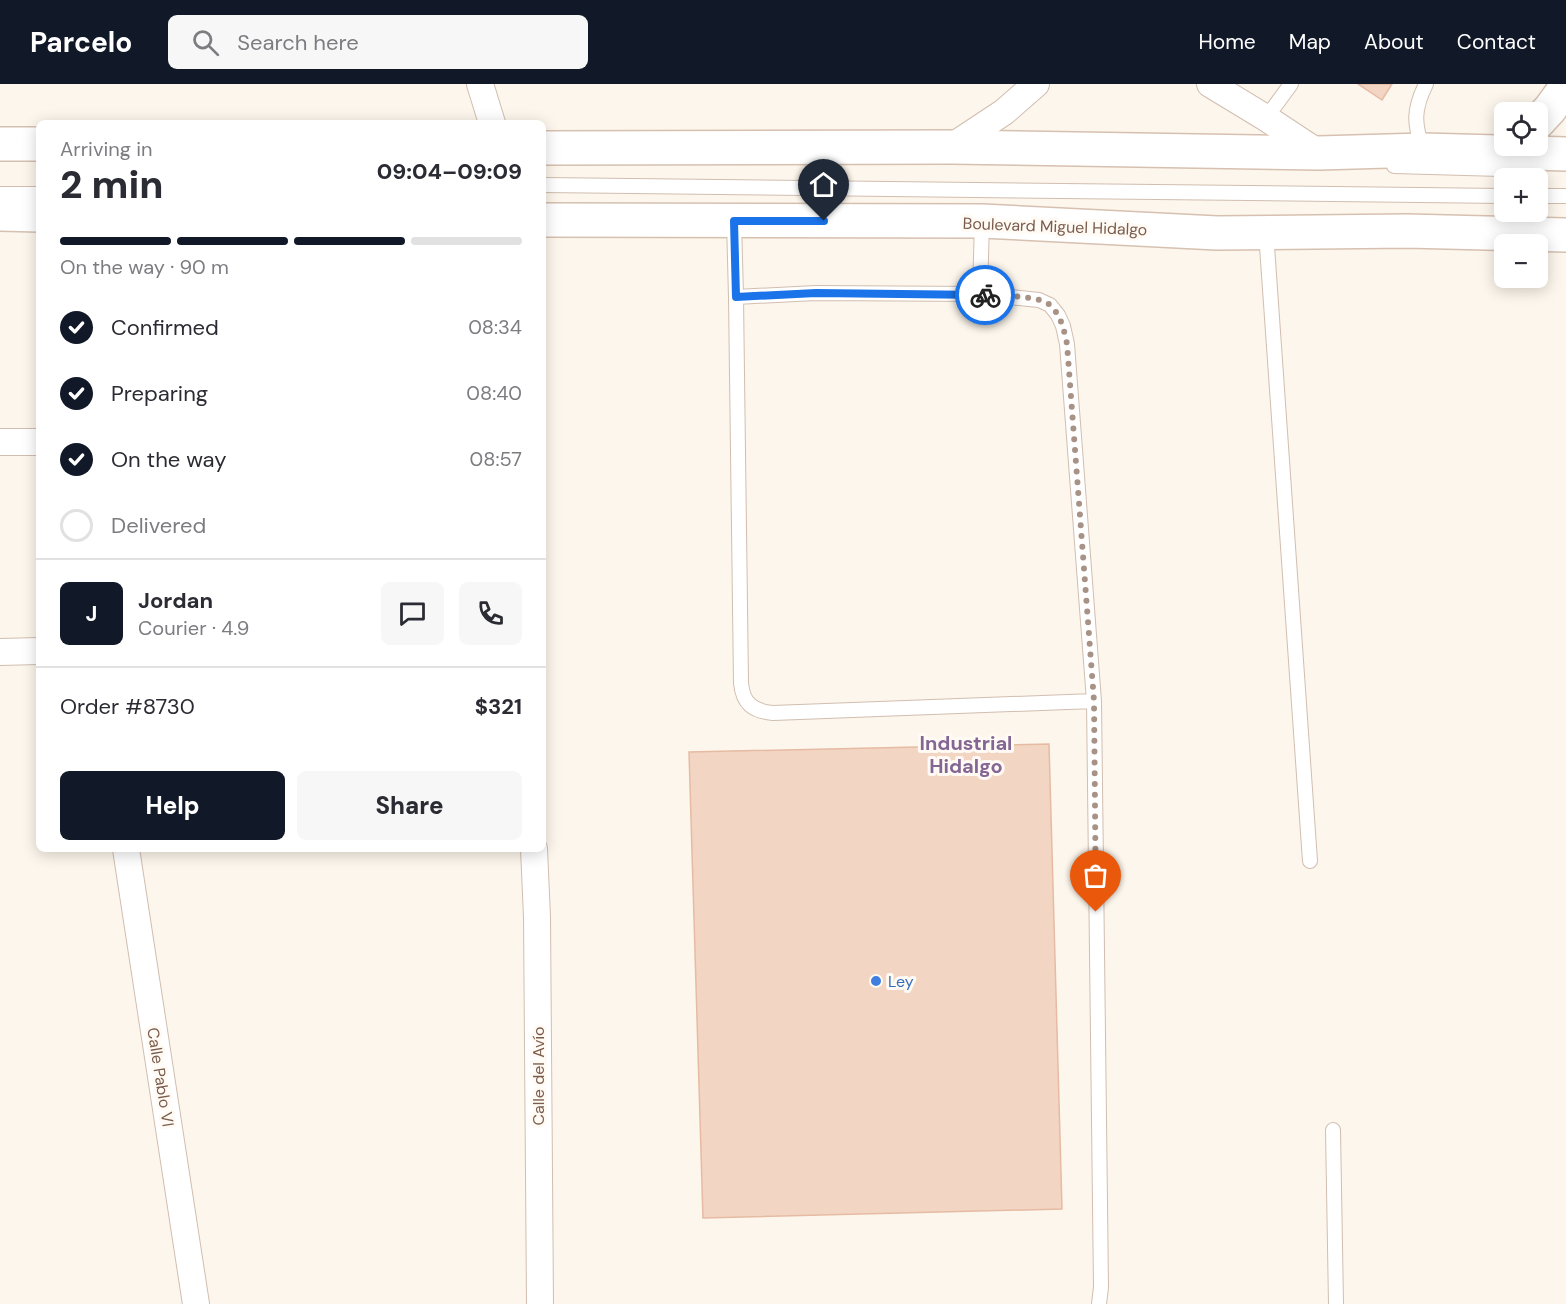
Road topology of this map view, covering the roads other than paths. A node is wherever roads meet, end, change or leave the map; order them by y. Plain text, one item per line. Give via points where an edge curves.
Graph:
1 (480, 84) edge
2 (1036, 84) edge
3 (1210, 84) edge
4 (1291, 84) edge
5 (1426, 84) edge
6 (1566, 87) edge
7 (1548, 111) edge
8 (1266, 118) junction
9 (491, 120) edge
10 (0, 144) edge
11 (36, 144) edge
12 (546, 148) edge
13 (1423, 150) junction
14 (1319, 153) junction
15 (959, 154) junction
16 (1566, 154) edge
17 (1494, 155) edge
18 (1548, 155) edge
19 (1511, 156) edge
20 (0, 157) edge
21 (36, 157) edge
22 (546, 159) edge
23 (872, 161) dead end
24 (1351, 166) dead end
25 (1387, 166) dead end
26 (546, 184) edge
27 (0, 194) edge
28 (36, 194) edge
29 (1494, 196) edge
30 (1548, 196) edge
31 (1566, 196) edge
32 (0, 214) edge
33 (36, 215) edge
34 (546, 220) edge
35 (734, 221) junction
36 (982, 221) junction
37 (1266, 232) junction
38 (1566, 235) edge
39 (980, 294) junction
40 (736, 297) junction
41 (0, 442) edge
42 (36, 442) edge
43 (36, 651) edge
44 (0, 652) edge
45 (1094, 701) junction
46 (126, 852) edge
47 (534, 852) edge
48 (1310, 861) dead end
49 (1333, 1130) dead end
50 (196, 1304) edge
51 (540, 1304) edge
52 (1099, 1304) edge
53 (1336, 1304) edge

1 - 9 street
2 - 15 street
3 - 8 street
4 - 8 lane
5 - 13 lane via 1416,116
6 - 7 main road
8 - 14 street
10 - 11 main road
12 - 15 main road
13 - 14 main road
13 - 17 main road
14 - 15 main road
15 - 24 lane
16 - 18 main road
19 - 25 lane
20 - 21 lane
22 - 23 lane
26 - 29 lane
27 - 28 lane
30 - 31 lane
32 - 33 main road
34 - 35 main road, Boulevard Miguel Hidalgo
35 - 36 main road, Boulevard Miguel Hidalgo
35 - 40 lane
36 - 37 main road, Boulevard Miguel Hidalgo
36 - 39 lane
37 - 38 main road, Boulevard Miguel Hidalgo
37 - 48 lane
39 - 40 lane via 816,293
39 - 45 lane via 1039,300 1050,305 1063,326
40 - 45 lane via 741,683 742,695 750,705 772,713
41 - 42 street
43 - 44 street
45 - 52 lane
46 - 50 street, Calle Pablo VI
47 - 51 street, Calle del Avío
49 - 53 lane

